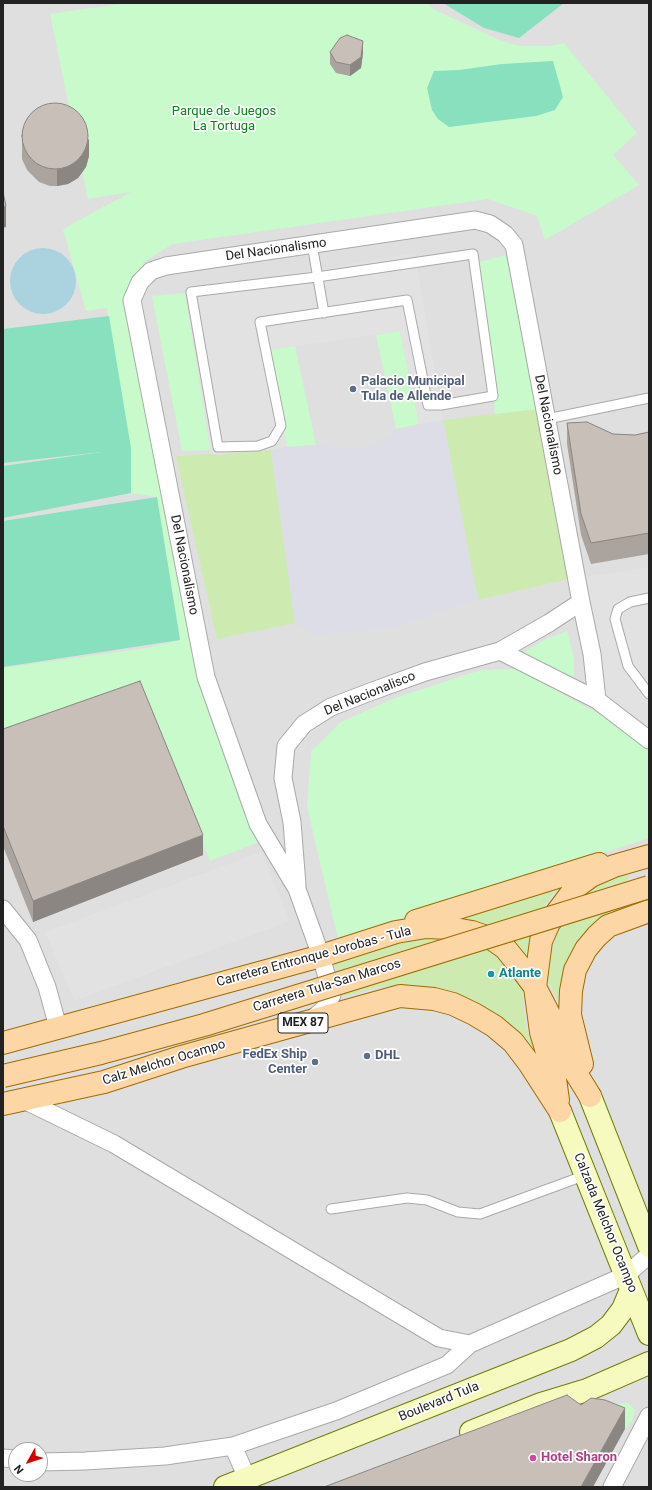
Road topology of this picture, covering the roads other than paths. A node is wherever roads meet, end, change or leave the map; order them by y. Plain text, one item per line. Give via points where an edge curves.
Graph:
1 (312, 244) junction
2 (317, 277) junction
3 (324, 313) junction
4 (649, 398) edge
5 (547, 419) junction
6 (649, 598) edge
7 (581, 602) junction
8 (500, 651) junction
9 (649, 694) edge
10 (597, 700) junction
11 (649, 740) edge
12 (649, 856) edge
13 (649, 861) edge
14 (614, 866) junction
15 (649, 887) edge
16 (297, 889) junction
17 (649, 902) edge
18 (3, 909) edge
19 (649, 911) edge
20 (396, 932) junction
21 (321, 956) junction
22 (535, 987) junction
23 (310, 1021) junction
24 (58, 1027) junction
25 (3, 1042) edge
26 (3, 1076) edge
27 (590, 1096) junction
28 (13, 1102) edge
29 (560, 1111) junction
30 (586, 1175) junction
31 (331, 1209) dead end
32 (649, 1246) edge
33 (649, 1255) edge
34 (629, 1283) junction
35 (648, 1330) edge
36 (596, 1337) junction
37 (470, 1344) junction
38 (649, 1363) edge
39 (649, 1416) edge
40 (452, 1440) edge
41 (233, 1446) junction
42 (48, 1462) edge
43 (247, 1478) junction
44 (225, 1487) edge
45 (612, 1487) edge

1 - 2 lane
1 - 5 street, Del Nacionalismo via 475,220 490,224 505,234 514,245
1 - 16 street, Del Nacionalismo via 166,266 151,271 140,282 132,300 206,677 258,824
2 - 3 lane
2 - 3 lane via 191,292 218,448 258,446 272,441 281,426 260,322
2 - 3 lane via 473,254 493,396 428,405 407,300
4 - 5 lane
5 - 7 street, Del Nacionalismo
6 - 9 lane via 630,602 618,609 615,619 628,666
7 - 8 street, Del Nacionalisco
7 - 10 street, Del Nacionalismo via 592,654
8 - 10 street
8 - 16 street, Del Nacionalisco via 424,672 370,692 331,707 304,724 286,746 283,778 292,822
10 - 11 street
12 - 14 main road
13 - 17 main road via 641,869 637,885 642,896
14 - 20 main road via 601,863 410,923
14 - 22 main road via 591,876 576,887 549,923 541,940
15 - 26 main road, Carretera Tula-San Marcos, bridge via 204,1024 101,1053
16 - 21 street
18 - 24 street via 28,940 47,987
19 - 27 main road via 608,926 586,948 575,970 570,1015
20 - 21 main road, Carretera Entronque Jorobas - Tula
20 - 22 main road, Carretera Entronque Jorobas - Tula via 426,927 449,928 492,939 504,948
21 - 23 street via 332,995 324,1009
21 - 24 main road, Carretera Entronque Jorobas - Tula
22 - 27 main road, Carretera Entronque Jorobas - Tula via 574,1070
22 - 29 main road via 541,1032 555,1079
23 - 28 main road, Calz Melchor Ocampo / MEX 87 via 181,1057 104,1082
23 - 29 main road, Calz Melchor Ocampo / MEX 87 via 400,996 434,999 453,1004 494,1026 513,1042
24 - 25 main road, Carretera Entronque Jorobas - Tula
27 - 32 main road
28 - 37 street via 114,1144 439,1338
29 - 30 main road, Calzada Melchor Ocampo
30 - 31 lane via 480,1214 458,1212 428,1200 407,1198
30 - 34 main road, Calzada Melchor Ocampo
33 - 34 street
34 - 35 main road, Calzada Melchor Ocampo
34 - 36 main road, Boulevard Tula via 624,1309 611,1325
34 - 37 street
35 - 36 main road via 632,1327
36 - 43 main road, Boulevard Tula via 563,1353
37 - 41 street via 448,1365 336,1411
38 - 40 main road via 587,1390 541,1404
39 - 45 street
41 - 42 street via 166,1456
41 - 43 street
43 - 44 main road, Boulevard Tula

